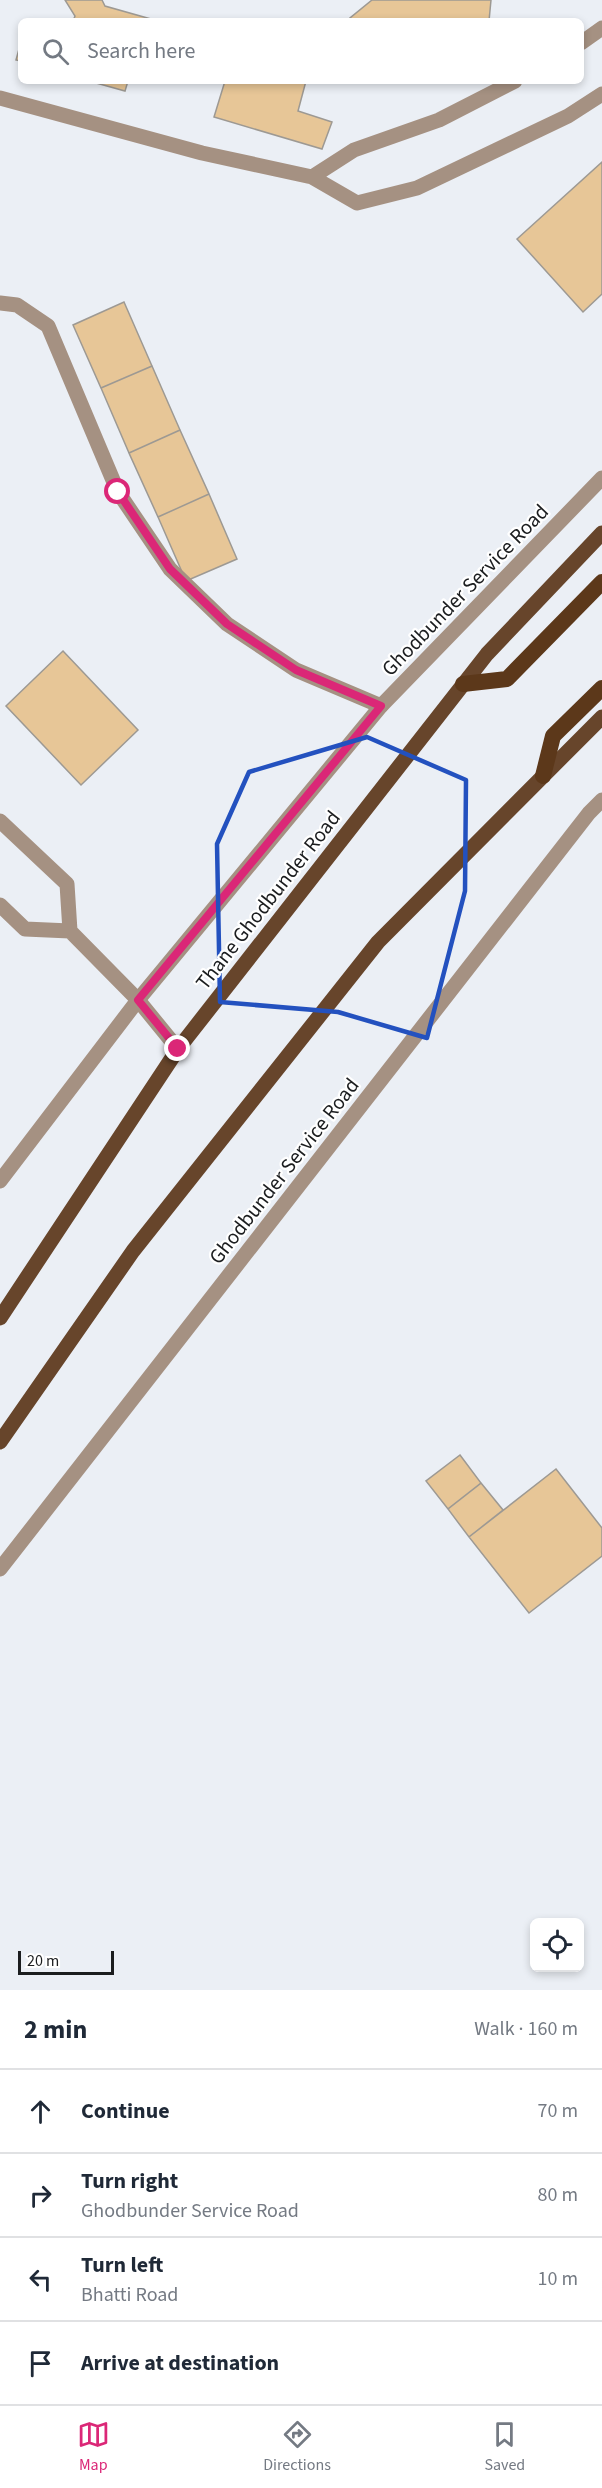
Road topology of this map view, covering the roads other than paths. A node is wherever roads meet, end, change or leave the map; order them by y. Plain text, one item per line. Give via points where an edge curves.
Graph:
1 (602, 28) edge
2 (584, 41) edge
3 (509, 84) edge
4 (602, 94) edge
5 (0, 98) edge
6 (312, 177) junction
7 (0, 303) edge
8 (602, 478) edge
9 (602, 533) edge
10 (602, 582) edge
11 (463, 684) junction
12 (602, 688) edge
13 (381, 706) junction
14 (602, 717) edge
15 (543, 776) junction
16 (602, 800) edge
17 (0, 821) edge
18 (0, 905) edge
19 (70, 932) junction
20 (138, 1000) junction
21 (178, 1049) junction
22 (0, 1181) edge
23 (0, 1318) edge
24 (0, 1442) edge
25 (0, 1569) edge

1 - 2 street
3 - 6 street via 439,120 354,150
4 - 6 street via 568,116 417,188 357,203
5 - 6 street via 201,153
7 - 13 street via 17,305 48,326 118,492 170,569 227,624 296,670
8 - 13 street, Ghodbunder Service Road
9 - 11 main road, Thane Ghodbunder Road
10 - 11 highway via 507,679
11 - 21 main road, Thane Ghodbunder Road
12 - 15 highway via 553,736
13 - 20 street, Ghodbunder Service Road
14 - 15 main road
15 - 24 main road via 378,942 132,1251
16 - 25 street, Ghodbunder Service Road
17 - 19 street via 67,884
18 - 19 street via 26,929
19 - 20 street
20 - 21 street
20 - 22 street, Ghodbunder Service Road
21 - 23 main road, Thane Ghodbunder Road

